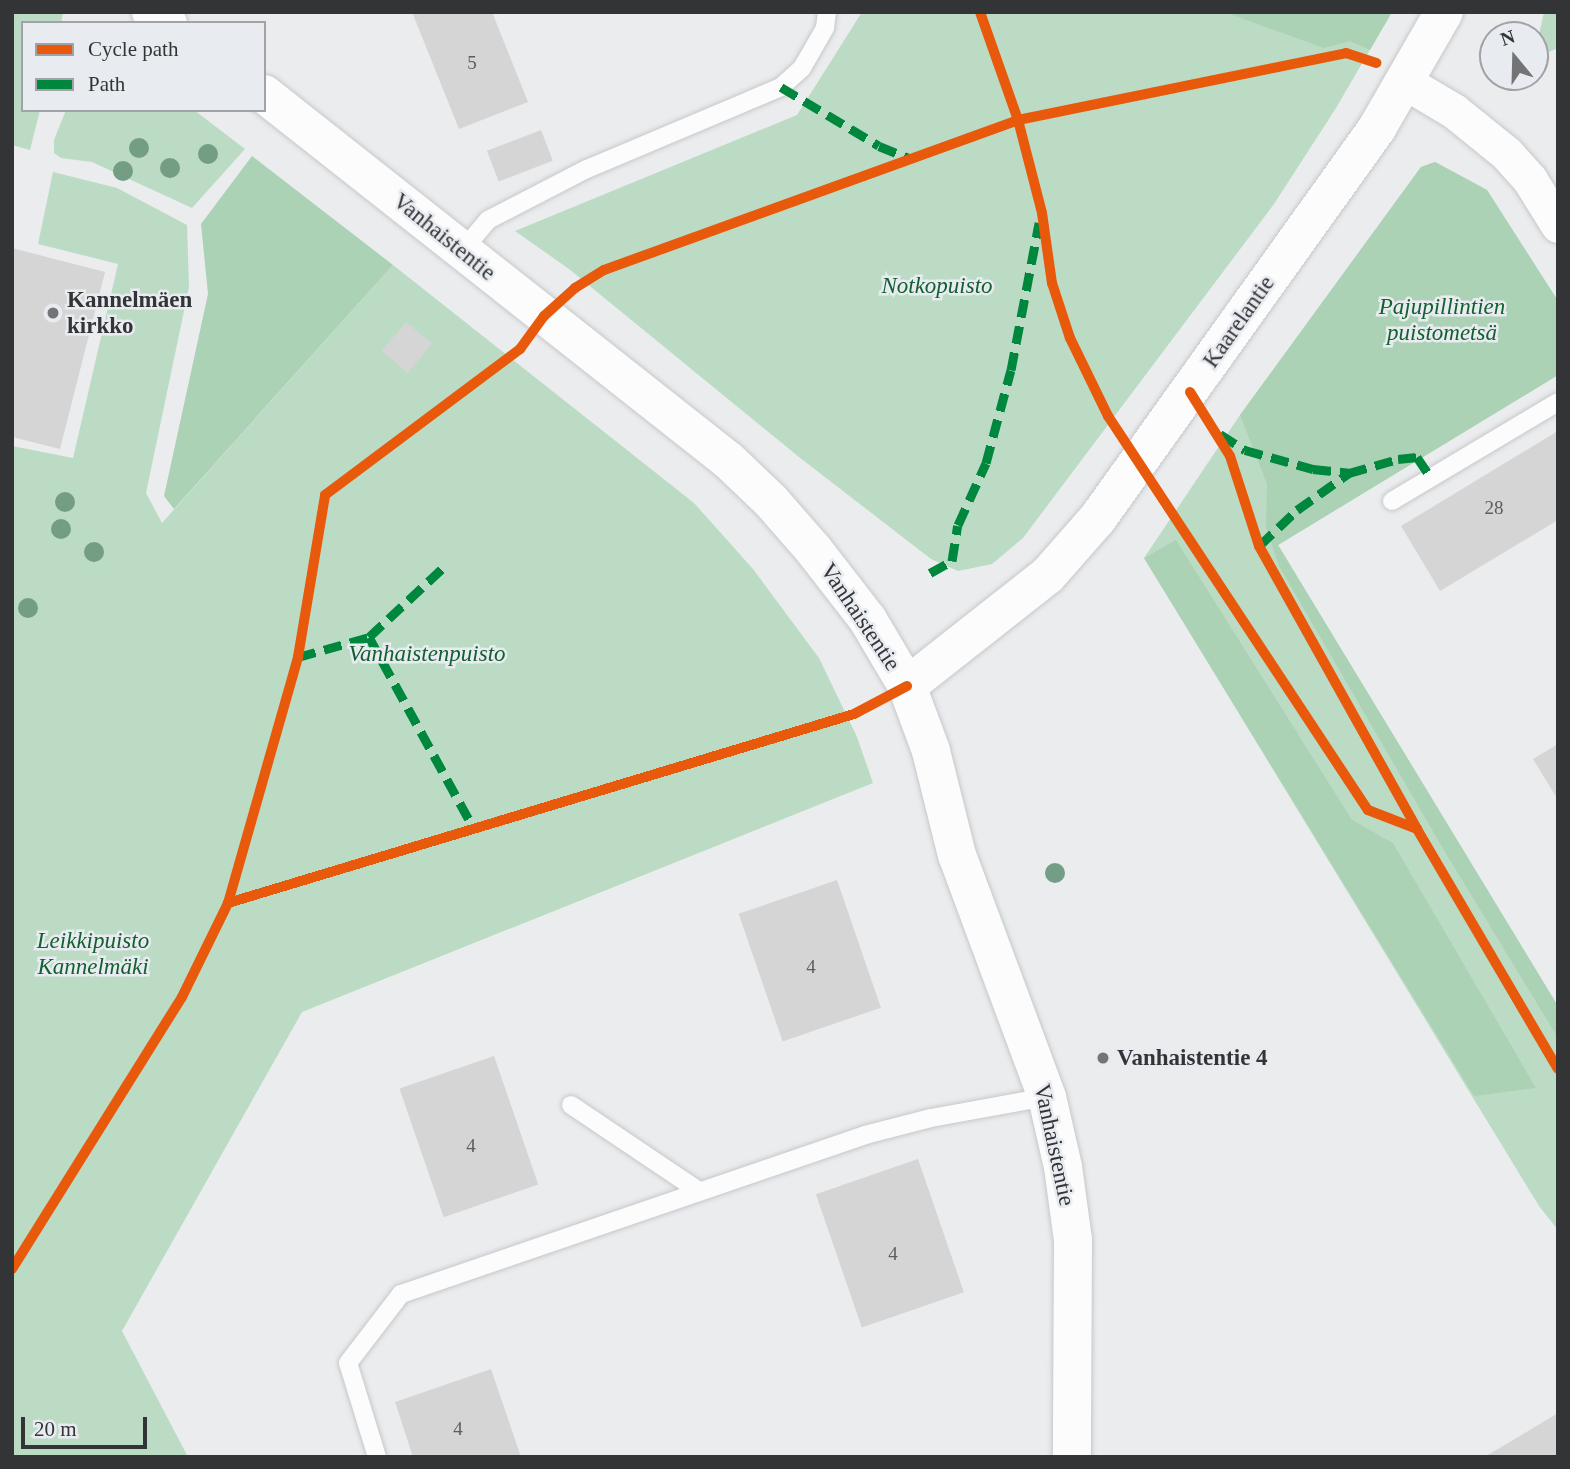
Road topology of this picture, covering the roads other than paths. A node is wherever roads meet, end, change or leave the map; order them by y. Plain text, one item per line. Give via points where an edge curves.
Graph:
1 (827, 12) edge
2 (1444, 12) edge
3 (1405, 82) junction
4 (266, 96) edge
5 (1558, 225) edge
6 (461, 251) junction
7 (1558, 402) edge
8 (1392, 501) dead end
9 (907, 686) junction
10 (1047, 1097) junction
11 (571, 1105) dead end
12 (699, 1191) junction
13 (377, 1457) edge
14 (1072, 1457) edge

1 - 6 lane via 825,27 802,68 781,87 575,175 488,220
2 - 3 main road, Kaarelantie
3 - 5 street via 1462,117 1506,153 1530,180
3 - 9 main road, Kaarelantie via 1098,518 1048,575
4 - 6 main road, Vanhaistentie
6 - 9 main road, Vanhaistentie via 728,460 771,500 868,620
7 - 8 lane
9 - 10 main road, Vanhaistentie via 931,751 957,855
10 - 12 lane via 864,1135
10 - 14 main road, Vanhaistentie via 1073,1240
11 - 12 lane
12 - 13 lane via 401,1294 348,1363

